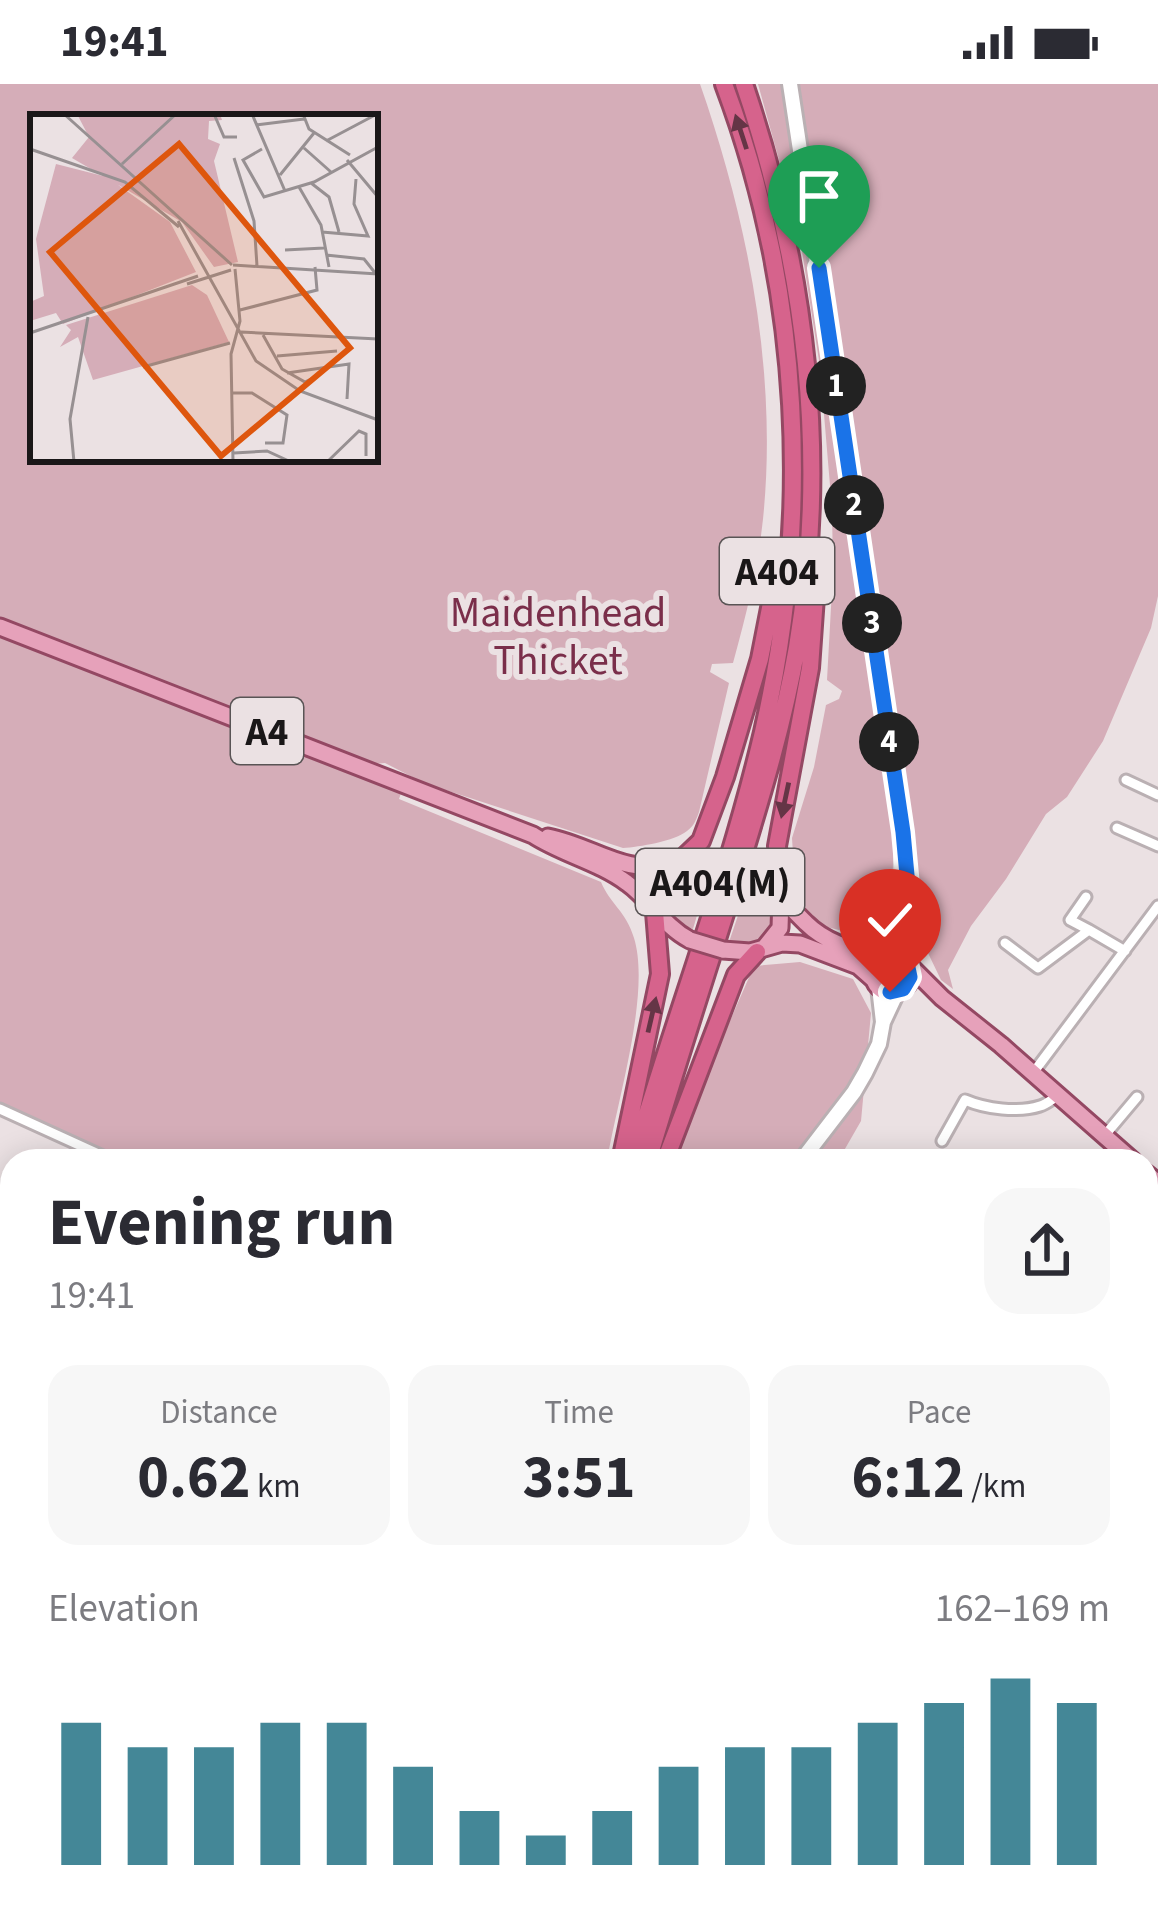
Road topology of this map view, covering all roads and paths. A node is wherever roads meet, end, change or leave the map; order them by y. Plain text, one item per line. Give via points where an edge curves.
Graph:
1 (724, 84) edge
2 (744, 84) edge
3 (790, 84) edge
4 (794, 454) junction
5 (812, 483) junction
6 (0, 627) edge
7 (1126, 780) dead end
8 (1158, 796) edge
9 (1117, 828) dead end
10 (533, 835) junction
11 (1158, 845) edge
12 (677, 862) junction
13 (782, 897) junction
14 (1086, 897) dead end
15 (1156, 911) edge
16 (655, 912) junction
17 (1089, 930) junction
18 (1005, 943) dead end
19 (761, 950) junction
20 (1126, 951) junction
21 (896, 959) junction
22 (877, 984) junction
23 (898, 992) junction
24 (942, 998) junction
25 (883, 1022) junction
26 (1033, 1073) junction
27 (1059, 1095) junction
28 (1137, 1097) dead end
29 (0, 1109) edge
30 (1105, 1135) junction
31 (942, 1142) dead end
32 (88, 1149) edge
33 (623, 1149) edge
34 (637, 1149) edge
35 (652, 1149) edge
36 (670, 1149) edge
37 (810, 1149) edge
38 (1120, 1149) edge

4 -> 1 highway, A404 via 771,247
2 - 5 highway, A404 via 778,190 798,291
3 - 21 street via 903,832 908,886
4 - 12 highway, A404 via 752,688 704,836
4 - 34 highway, A404(M) via 786,598 765,724
5 -> 13 highway, A404 via 816,607 777,846
5 - 35 highway, A404(M) via 801,617 780,728
6 - 10 main road, A4
7 - 8 street
9 - 11 street
10 - 12 main road, A4 via 637,868
10 - 16 main road, A4 via 622,879
12 - 13 main road, bridge via 716,859 749,871
12 - 16 main road via 656,886
13 - 19 main road via 780,928
13 - 21 main road via 822,935
14 - 17 street via 1070,920
15 - 20 street
16 - 19 main road, bridge via 690,940
33 -> 16 highway, A404(M) via 660,974
17 - 18 street via 1038,968
17 - 20 street
19 - 22 main road via 806,945 858,966
19 - 36 highway, A404(M) via 734,982
20 - 26 street
21 - 22 main road via 875,965
21 - 23 main road via 911,973
21 - 24 main road
22 - 23 main road
22 - 25 street
23 - 24 main road
23 - 25 street
24 - 26 main road
25 - 37 street via 854,1092
26 - 27 main road
27 - 30 main road
27 - 31 street via 1014,1108 965,1100
28 - 30 street
29 - 32 street
30 - 38 main road

